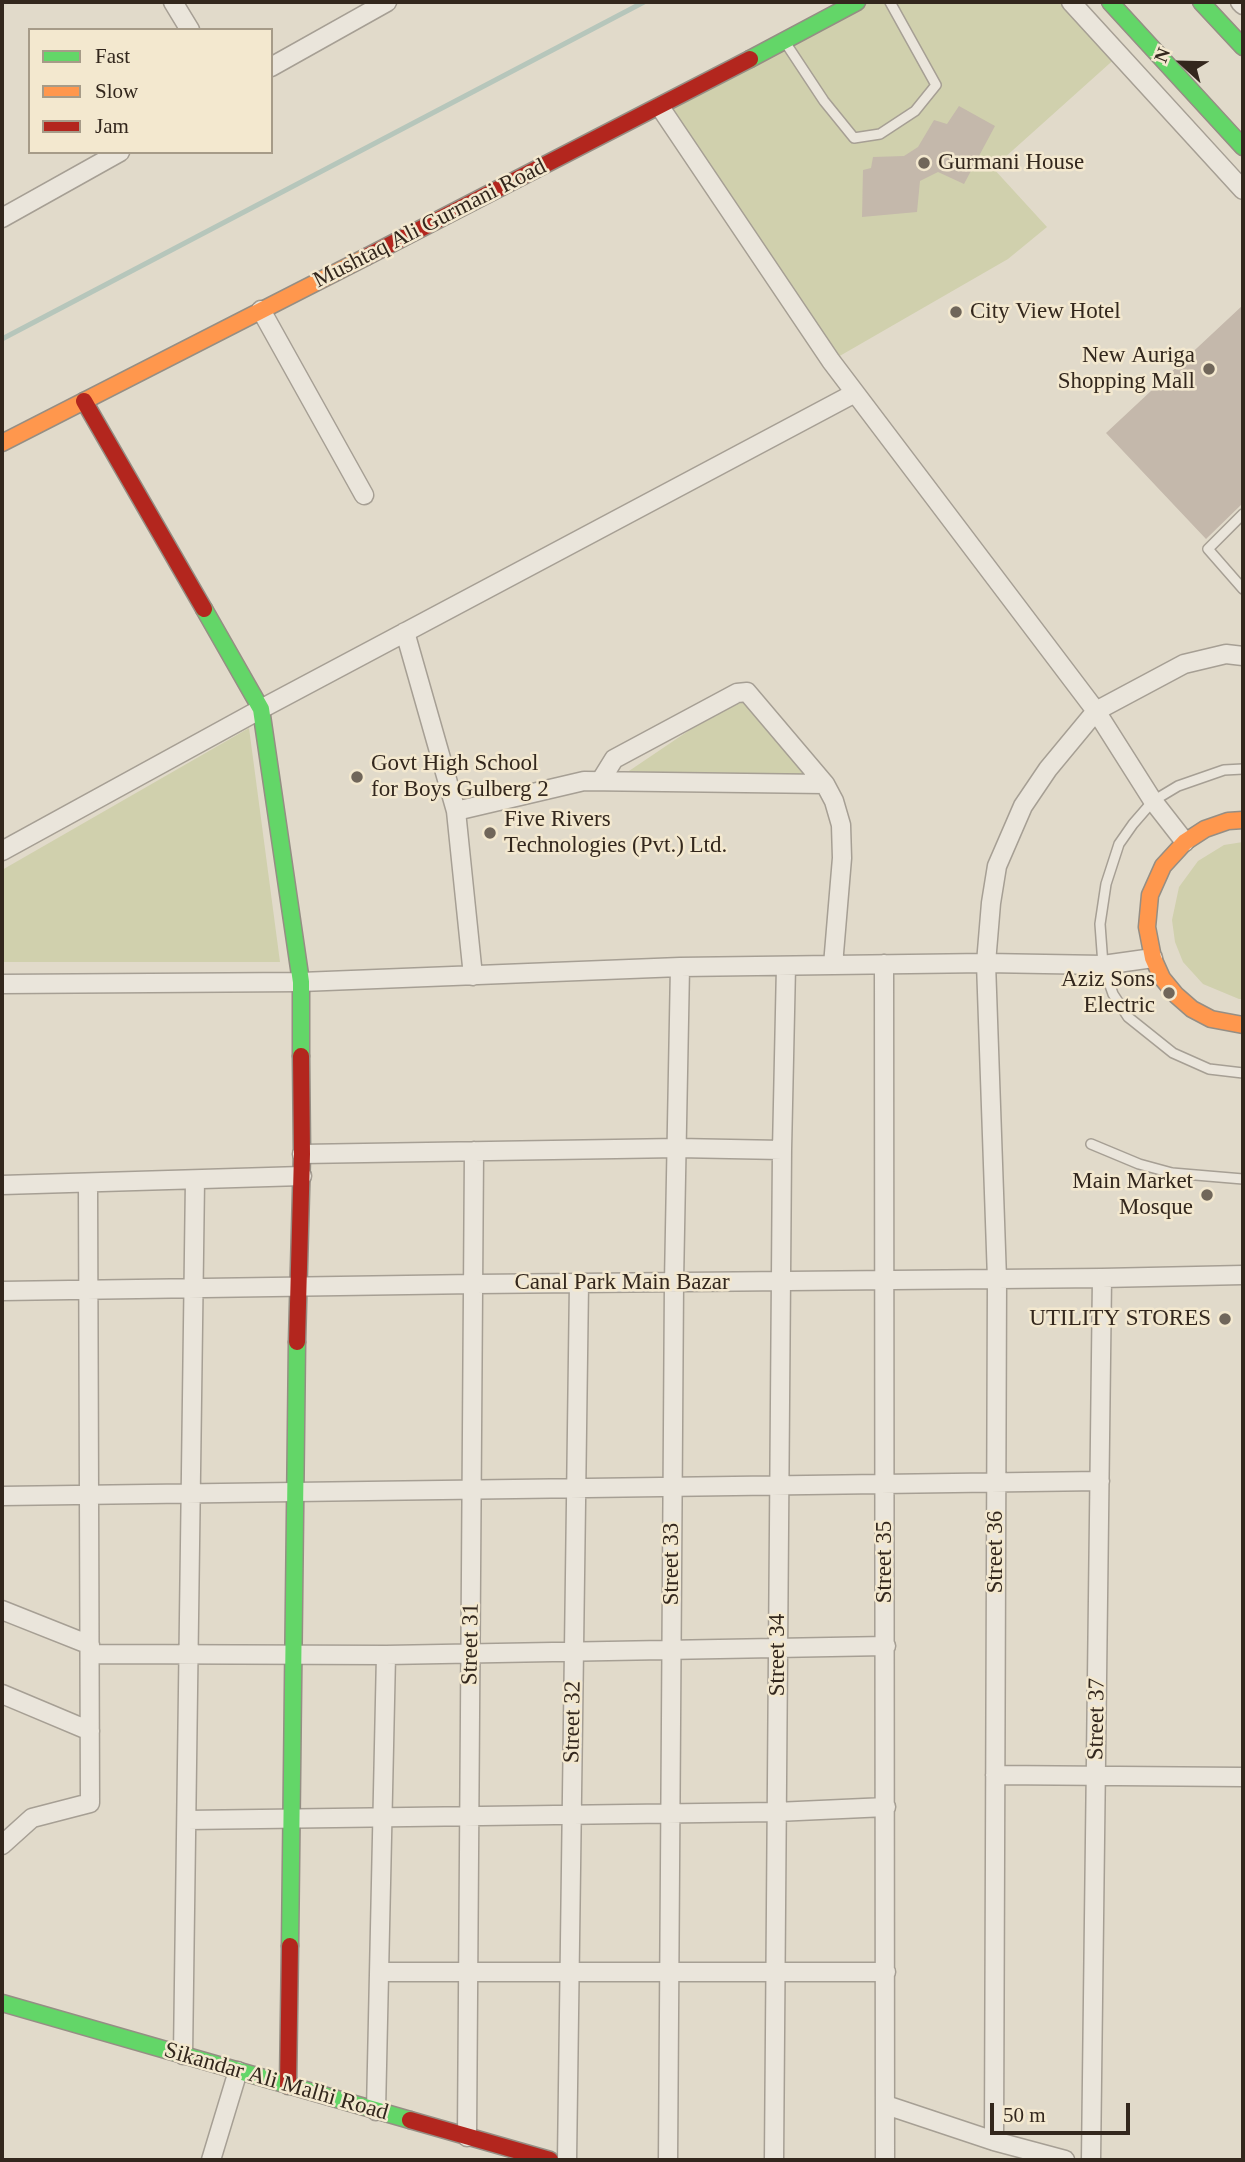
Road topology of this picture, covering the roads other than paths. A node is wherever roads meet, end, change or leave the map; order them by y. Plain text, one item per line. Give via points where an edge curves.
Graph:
1 (173, 2) edge
2 (387, 2) edge
3 (857, 2) edge
4 (890, 2) edge
5 (1071, 2) edge
6 (1110, 2) edge
7 (1201, 2) edge
8 (189, 28) edge
9 (784, 41) junction
10 (1243, 47) edge
11 (273, 66) edge
12 (660, 107) junction
13 (1243, 147) edge
14 (116, 154) edge
15 (1243, 190) edge
16 (2, 218) edge
17 (261, 310) junction
18 (855, 393) junction
19 (84, 401) junction
20 (2, 443) edge
21 (364, 495) dead end
22 (1243, 514) edge
23 (1243, 589) edge
24 (405, 632) junction
25 (1243, 656) edge
26 (261, 709) junction
27 (1096, 711) junction
28 (1243, 769) edge
29 (601, 780) junction
30 (825, 784) junction
31 (1153, 801) junction
32 (456, 811) junction
33 (1243, 820) edge
34 (1185, 842) junction
35 (2, 851) edge
36 (1153, 958) junction
37 (986, 963) junction
38 (884, 964) junction
39 (833, 965) junction
40 (1103, 965) junction
41 (786, 966) junction
42 (680, 967) junction
43 (472, 976) junction
44 (301, 982) junction
45 (2, 984) edge
46 (1243, 1026) edge
47 (1243, 1073) edge
48 (1091, 1144) dead end
49 (678, 1148) junction
50 (782, 1150) junction
51 (474, 1151) junction
52 (302, 1154) junction
53 (302, 1176) junction
54 (1243, 1179) edge
55 (195, 1180) junction
56 (88, 1184) junction
57 (2, 1185) edge
58 (1243, 1275) edge
59 (997, 1279) junction
60 (1102, 1279) junction
61 (883, 1280) junction
62 (781, 1281) junction
63 (674, 1282) junction
64 (579, 1283) junction
65 (475, 1284) junction
66 (298, 1288) junction
67 (195, 1289) junction
68 (89, 1290) junction
69 (2, 1291) edge
70 (1100, 1481) junction
71 (996, 1483) junction
72 (884, 1484) junction
73 (779, 1486) junction
74 (673, 1487) junction
75 (576, 1488) junction
76 (473, 1490) junction
77 (296, 1492) junction
78 (191, 1493) junction
79 (90, 1495) junction
80 (2, 1496) edge
81 (2, 1610) edge
82 (886, 1646) junction
83 (778, 1648) junction
84 (90, 1649) junction
85 (672, 1650) junction
86 (574, 1652) junction
87 (471, 1653) junction
88 (189, 1654) junction
89 (294, 1655) junction
90 (386, 1655) junction
91 (2, 1694) edge
92 (90, 1731) junction
93 (995, 1775) junction
94 (1097, 1777) junction
95 (1243, 1777) edge
96 (886, 1807) junction
97 (776, 1812) junction
98 (671, 1813) junction
99 (572, 1814) junction
100 (470, 1816) junction
101 (383, 1817) junction
102 (292, 1818) junction
103 (187, 1819) junction
104 (2, 1845) edge
105 (379, 1972) junction
106 (468, 1972) junction
107 (570, 1972) junction
108 (669, 1972) junction
109 (775, 1972) junction
110 (886, 1972) junction
111 (2, 2003) edge
112 (183, 2055) junction
113 (238, 2071) junction
114 (288, 2086) junction
115 (886, 2105) junction
116 (376, 2111) junction
117 (467, 2137) junction
118 (994, 2141) junction
119 (211, 2160) edge
120 (550, 2160) edge
121 (568, 2160) edge
122 (668, 2160) edge
123 (774, 2160) edge
124 (885, 2160) edge
125 (1065, 2160) edge
126 (1091, 2160) edge

1 - 8 street
2 - 11 street
3 - 9 street, Mushtaq Ali Gurmani Road
4 - 9 lane via 936,85 915,111 880,134 854,138
5 - 15 street
6 - 13 street
7 - 10 street
9 - 12 street, Mushtaq Ali Gurmani Road
12 - 17 street, Mushtaq Ali Gurmani Road
12 - 18 street
14 - 16 street
17 - 19 street, Mushtaq Ali Gurmani Road
17 - 21 street
18 - 24 street
18 - 27 street
19 - 20 street, Mushtaq Ali Gurmani Road
19 - 26 street
22 - 23 lane via 1208,549
24 - 26 street
24 - 32 street
25 - 27 street via 1226,654 1184,664
26 - 35 street
26 - 44 street
27 - 31 street
27 - 37 street, Street 36 via 1042,778 1012,830 997,866
28 - 31 lane via 1196,779
29 - 30 street
29 - 30 street via 614,759 747,692
29 - 32 street via 572,782
30 - 39 street via 841,825
31 - 34 street
31 - 40 lane via 1119,844 1106,884 1100,924
32 - 43 street
33 - 34 street via 1205,829
34 - 36 street via 1163,866 1150,895 1147,927
36 - 40 street
36 - 46 street via 1162,978 1192,1009
37 - 38 street
37 - 40 street
37 - 59 street, Street 36
38 - 39 street
38 - 61 street, Street 35
39 - 41 street
40 - 47 lane via 1113,994 1128,1017 1173,1053 1209,1069
41 - 42 street
41 - 50 street, Street 34
42 - 43 street
42 - 49 street, Street 33
43 - 44 street
44 - 45 street
44 - 52 street
48 - 54 lane via 1172,1173
49 - 50 street
49 - 51 street
49 - 63 street, Street 33
50 - 62 street, Street 34
51 - 52 street
51 - 65 street, Street 31
52 - 53 street
53 - 55 street
53 - 66 street
55 - 56 street
55 - 67 street
56 - 57 street
56 - 68 street
58 - 60 street, Canal Park Main Bazar
59 - 60 street, Canal Park Main Bazar
59 - 61 street, Canal Park Main Bazar
59 - 71 street, Street 36
60 - 70 street, Street 37
61 - 62 street, Canal Park Main Bazar
61 - 72 street, Street 35
62 - 63 street, Canal Park Main Bazar
62 - 73 street, Street 34
63 - 64 street, Canal Park Main Bazar
63 - 74 street, Street 33
64 - 65 street, Canal Park Main Bazar
64 - 75 street, Street 32
65 - 66 street, Canal Park Main Bazar
65 - 76 street, Street 31
66 - 67 street, Canal Park Main Bazar
66 - 77 street
67 - 68 street, Canal Park Main Bazar
67 - 78 street
68 - 69 street, Canal Park Main Bazar
68 - 79 street
70 - 71 street
70 - 94 street, Street 37
71 - 72 street
71 - 93 street, Street 36
72 - 73 street
72 - 82 street, Street 35
73 - 74 street
73 - 83 street, Street 34
74 - 75 street
74 - 85 street, Street 33
75 - 76 street
75 - 86 street, Street 32
76 - 77 street
76 - 87 street, Street 31
77 - 78 street
77 - 89 street
78 - 79 street
78 - 88 street
79 - 80 street
79 - 84 street
81 - 84 street
82 - 83 street
82 - 96 street, Street 35
83 - 85 street
83 - 97 street, Street 34
84 - 88 street
84 - 92 street
85 - 86 street
85 - 98 street, Street 33
86 - 87 street
86 - 99 street, Street 32
87 - 90 street
87 - 100 street, Street 31
88 - 89 street
88 - 103 street
89 - 90 street
89 - 102 street
90 - 101 street
91 - 92 street
92 - 104 street via 90,1803 32,1818
93 - 94 street
93 - 118 street, Street 36
94 - 95 street
94 - 126 street, Street 37
96 - 97 street
96 - 110 street, Street 35
97 - 98 street
97 - 109 street, Street 34
98 - 99 street
98 - 108 street, Street 33
99 - 100 street
99 - 107 street, Street 32
100 - 101 street
100 - 106 street, Street 31
101 - 102 street
101 - 105 street
102 - 103 street
102 - 114 street
103 - 112 street
105 - 106 street
105 - 116 street
106 - 107 street
106 - 117 street, Street 31
107 - 108 street
107 - 121 street, Street 32
108 - 109 street
108 - 122 street, Street 33
109 - 110 street
109 - 123 street, Street 34
110 - 115 street, Street 35
111 - 112 street, Sikandar Ali Malhi Road
112 - 113 street, Sikandar Ali Malhi Road
113 - 114 street, Sikandar Ali Malhi Road
113 - 119 street
114 - 116 street, Sikandar Ali Malhi Road
115 - 118 street
115 - 124 street, Street 35
116 - 117 street, Sikandar Ali Malhi Road
117 - 120 street, Sikandar Ali Malhi Road
118 - 125 street

